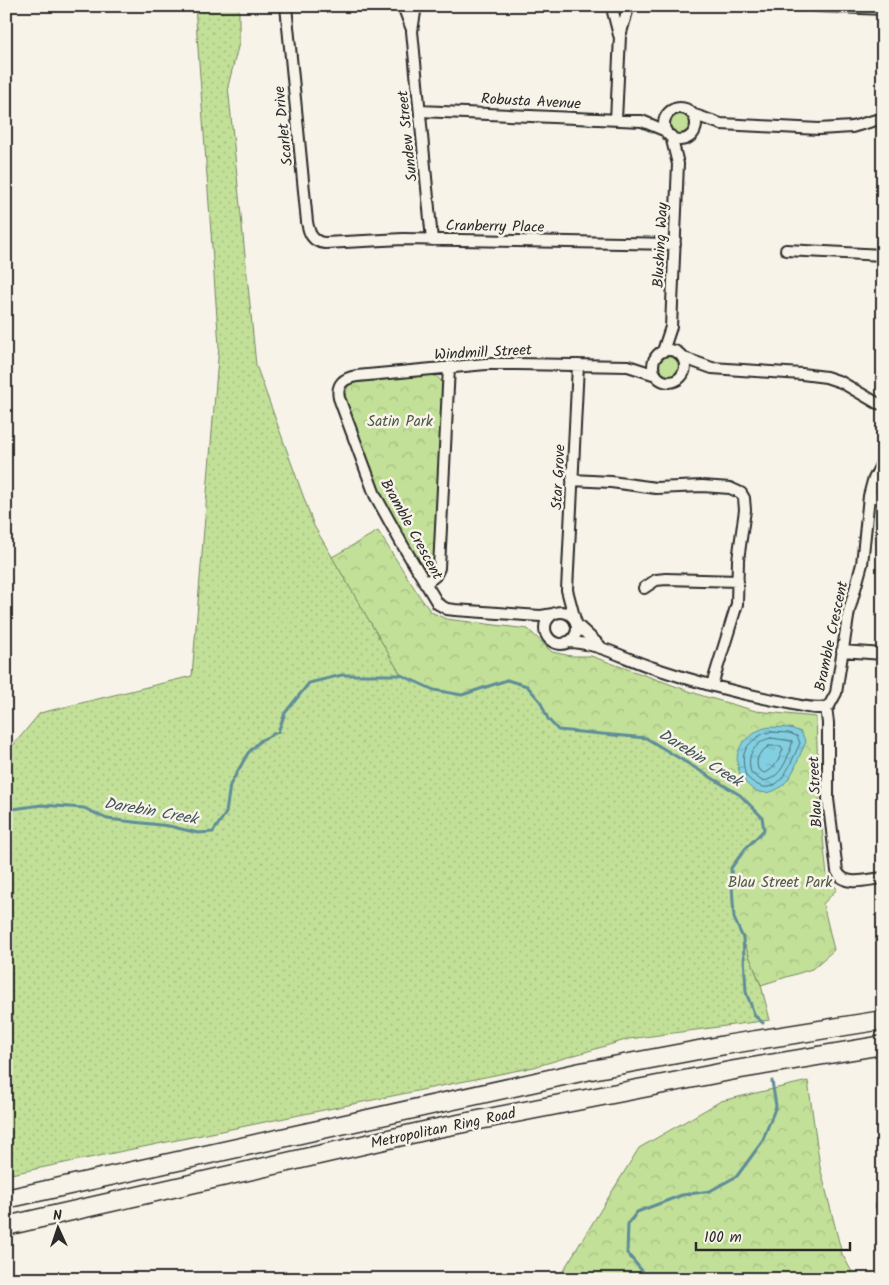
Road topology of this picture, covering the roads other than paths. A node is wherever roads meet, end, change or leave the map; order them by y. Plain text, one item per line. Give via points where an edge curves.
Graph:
1 (286, 6) edge
2 (403, 6) edge
3 (416, 6) edge
4 (816, 6) edge
5 (612, 7) edge
6 (628, 7) edge
7 (883, 9) edge
8 (412, 31) junction
9 (620, 36) junction
10 (420, 111) junction
11 (669, 113) junction
12 (692, 114) junction
13 (883, 118) edge
14 (616, 120) junction
15 (642, 121) junction
16 (721, 124) junction
17 (692, 133) junction
18 (668, 134) junction
19 (678, 164) junction
20 (432, 240) junction
21 (315, 241) joint
22 (675, 244) junction
23 (786, 250) dead end
24 (883, 255) edge
25 (671, 327) junction
26 (661, 352) junction
27 (683, 356) junction
28 (578, 365) junction
29 (628, 366) junction
30 (449, 367) junction
31 (712, 368) junction
32 (656, 375) junction
33 (682, 375) junction
34 (342, 382) joint
35 (881, 406) edge
36 (883, 461) edge
37 (572, 480) junction
38 (869, 496) junction
39 (883, 498) edge
40 (738, 581) junction
41 (425, 584) junction
42 (644, 588) dead end
43 (567, 590) junction
44 (554, 614) junction
45 (525, 615) junction
46 (576, 622) junction
47 (546, 631) junction
48 (567, 642) junction
49 (605, 649) junction
50 (842, 652) junction
51 (883, 654) edge
52 (712, 685) junction
53 (826, 707) junction
54 (883, 878) edge
55 (883, 1020) edge
56 (883, 1045) edge
57 (6, 1199) edge
58 (6, 1226) edge

1 - 21 street, Scarlet Drive via 307,222
2 - 8 street, Sundew Street
3 - 8 street, Sundew Street
4 - 7 street
5 - 6 street via 620,10
5 - 9 street
6 - 9 street
8 - 10 street, Sundew Street
9 - 14 street
10 - 14 street, Robusta Avenue
10 - 20 street, Sundew Street
11 - 12 street via 684,109
11 - 15 street, Robusta Avenue
11 - 18 street via 665,122
12 - 16 street
12 - 17 street via 696,123
13 - 16 street via 838,129
14 - 15 street, Robusta Avenue
15 - 18 street, Robusta Avenue
16 - 17 street
17 - 18 street via 679,140
17 - 19 street, Blushing Way
18 - 19 street, Blushing Way
19 - 22 street, Blushing Way
20 - 21 street, Cranberry Place
20 - 22 street, Cranberry Place
22 - 25 street, Blushing Way
23 - 24 street
25 - 26 street, Blushing Way
25 - 27 street, Blushing Way
26 - 27 street via 673,350
26 - 29 street, Windmill Street
26 - 32 street via 654,362
27 - 31 street
27 - 33 street via 686,367
28 - 29 street, Windmill Street
28 - 30 street, Windmill Street
28 - 37 street, Star Grove
29 - 32 street, Windmill Street
30 - 34 street, Windmill Street via 348,377
30 - 41 street via 440,568
31 - 33 street
31 - 35 street via 826,377 849,386
32 - 33 street via 669,382
34 - 41 street, Bramble Crescent via 339,398 369,480
36 - 38 street, Bramble Crescent
37 - 40 street via 656,488 702,486 736,490 745,503 738,550
37 - 43 street, Star Grove
38 - 39 street
38 - 50 street, Bramble Crescent via 862,564
40 - 42 street via 666,579 656,580
40 - 52 street via 737,604
41 - 45 street, Bramble Crescent via 438,604 447,609
43 - 44 street, Star Grove
43 - 46 street, Star Grove
44 - 45 street, Bramble Crescent
44 - 46 street via 568,614
44 - 47 street via 546,621
45 - 47 street
46 - 48 street via 576,633
46 - 49 street, Bramble Crescent via 586,635
47 - 48 street via 556,643
48 - 49 street, Bramble Crescent
49 - 52 street, Bramble Crescent via 652,668
50 - 51 street
50 - 53 street, Bramble Crescent via 834,698
52 - 53 street, Bramble Crescent via 771,700
53 - 54 street, Blau Street via 828,799 838,875 848,881
55 - 57 highway, Metropolitan Ring Road via 724,1045 572,1074
56 - 58 highway, Metropolitan Ring Road via 735,1070 433,1129

